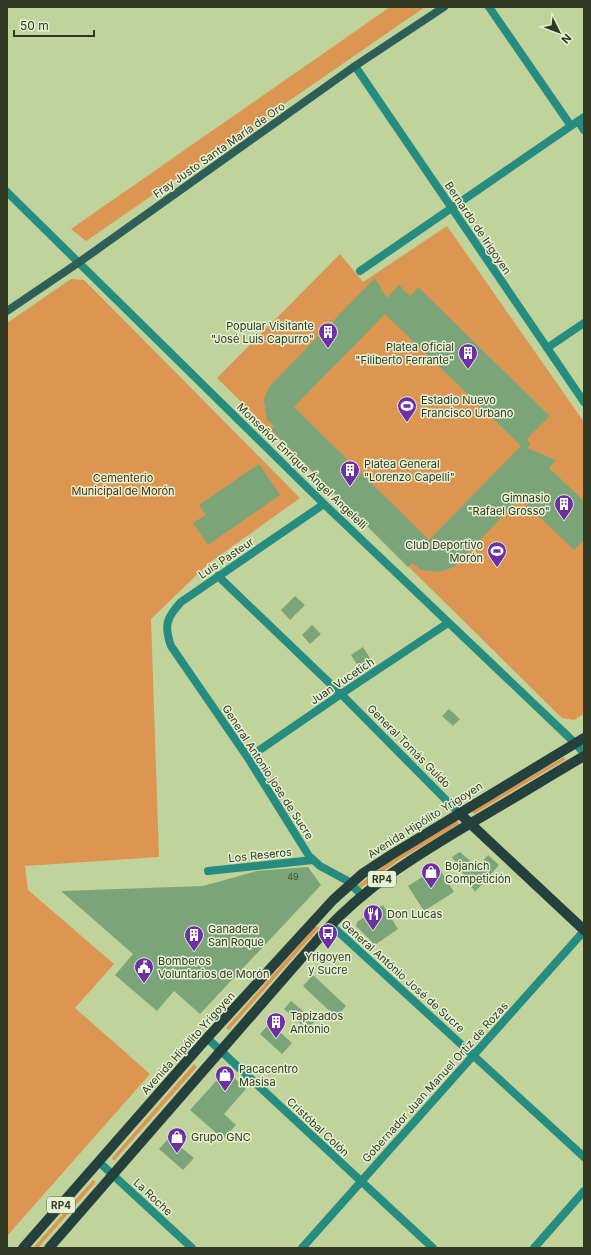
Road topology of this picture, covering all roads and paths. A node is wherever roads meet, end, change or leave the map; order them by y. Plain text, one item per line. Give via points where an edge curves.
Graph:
1 (444, 7) edge
2 (489, 7) edge
3 (355, 66) junction
4 (578, 122) edge
5 (584, 130) edge
6 (7, 192) edge
7 (451, 208) junction
8 (78, 263) junction
9 (360, 271) dead end
10 (7, 311) edge
11 (584, 323) edge
12 (547, 348) junction
13 (584, 402) edge
14 (324, 504) junction
15 (218, 576) junction
16 (448, 623) junction
17 (171, 646) joint
18 (341, 694) junction
19 (580, 740) edge
20 (584, 754) edge
21 (248, 758) junction
22 (459, 813) junction
23 (470, 824) junction
24 (313, 860) junction
25 (208, 870) dead end
26 (351, 884) junction
27 (362, 894) junction
28 (331, 925) junction
29 (584, 930) edge
30 (207, 1038) junction
31 (220, 1051) junction
32 (474, 1055) junction
33 (584, 1157) edge
34 (99, 1162) junction
35 (113, 1174) junction
36 (361, 1182) junction
37 (584, 1191) edge
38 (24, 1248) edge
39 (49, 1248) edge
40 (192, 1248) edge
41 (302, 1248) edge
42 (433, 1248) edge
43 (534, 1248) edge

1 - 3 street, Fray Justo Santa María de Oro
2 - 4 street
3 - 7 street, Bernardo de Irigoyen
3 - 8 street, Fray Justo Santa María de Oro
4 - 5 street
4 - 7 street
6 - 8 street, Monseñor Enrique Ángel Angelelli
7 - 9 street
7 - 12 street, Bernardo de Irigoyen
8 - 10 street, Fray Justo Santa María de Oro
8 - 14 street, Monseñor Enrique Ángel Angelelli
11 - 12 street
12 - 13 street, Bernardo de Irigoyen
14 - 15 street, Luis Pasteur
14 - 16 street, Monseñor Enrique Ángel Angelelli
15 - 17 street, Luis Pasteur via 181,602 172,612 166,631
15 - 18 street, General Tomás Guido
16 - 18 street, Juan Vucetich
16 - 19 street, Monseñor Enrique Ángel Angelelli
17 - 21 street, General Antonio jose de Sucre
18 - 21 street, Juan Vucetich
18 - 22 street, General Tomás Guido
19 - 20 street, Monseñor Enrique Ángel Angelelli
19 - 22 main road, Avenida Hipólito Yrigoyen / RP4
20 - 23 main road, RP4
21 - 24 street, General Antonio jose de Sucre
22 - 23 main road, General Tomás Guido
22 - 26 main road, Avenida Hipólito Yrigoyen / RP4 via 391,855
23 - 27 main road, RP4 via 402,865
23 - 29 main road, General Tomás Guido
24 - 25 street, Los Reseros
24 - 26 street, General Antonio jose de Sucre
26 - 27 street, General Antonio jose de Sucre
26 - 30 main road, Avenida Hipólito Yrigoyen / RP4 via 333,900
27 - 28 main road, RP4
28 - 31 main road, RP4
28 - 32 street, General António José de Sucre
29 - 32 street, Gobernador Juan Manuel Ortiz de Rozas
30 - 31 street, Cristóbal Colón
30 - 34 main road, Avenida Hipólito Yrigoyen / RP4
31 - 35 main road, RP4
31 - 36 street, Cristóbal Colón
32 - 33 street, General António José de Sucre
32 - 36 street, Gobernador Juan Manuel Ortiz de Rozas
34 - 35 street, La Roche
34 - 38 main road, Avenida Hipólito Yrigoyen / RP4
35 - 39 main road, RP4
35 - 40 street, La Roche
36 - 41 street, Gobernador Juan Manuel Ortiz de Rozas
36 - 42 street, Cristóbal Colón
37 - 43 street

